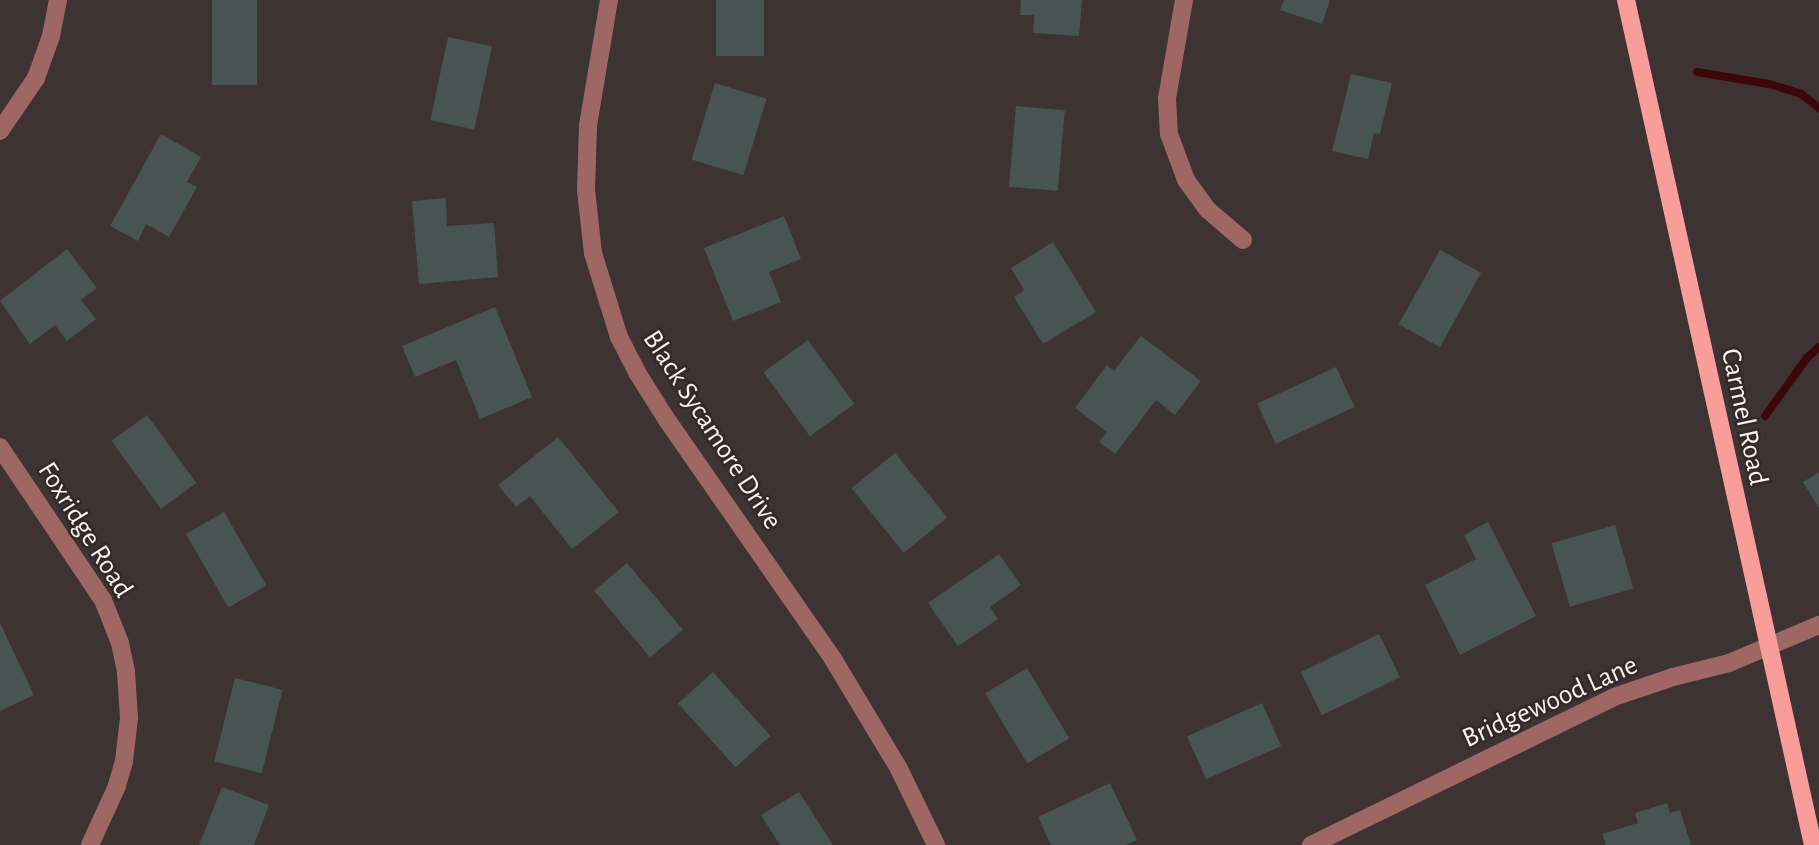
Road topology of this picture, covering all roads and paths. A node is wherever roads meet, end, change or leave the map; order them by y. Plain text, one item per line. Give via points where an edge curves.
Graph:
1 (58, 0) edge
2 (609, 0) edge
3 (1184, 0) edge
4 (1626, 0) edge
5 (0, 131) edge
6 (1243, 240) dead end
7 (0, 447) edge
8 (1819, 625) edge
9 (1769, 648) junction
10 (90, 845) edge
11 (936, 845) edge
12 (1311, 845) edge
13 (1813, 845) edge

1 - 5 street via 36,78
2 - 11 street, Black Sycamore Drive via 588,126 586,190 593,253 619,337 667,420 833,659 899,769
3 - 6 street via 1167,98 1169,134 1186,180 1208,210
4 - 9 main road, Carmel Road
7 - 10 street, Foxridge Road via 103,600 120,643 129,718 124,761
8 - 9 street, Bridgewood Lane
9 - 12 street, Bridgewood Lane via 1614,697
9 - 13 main road, Carmel Road

